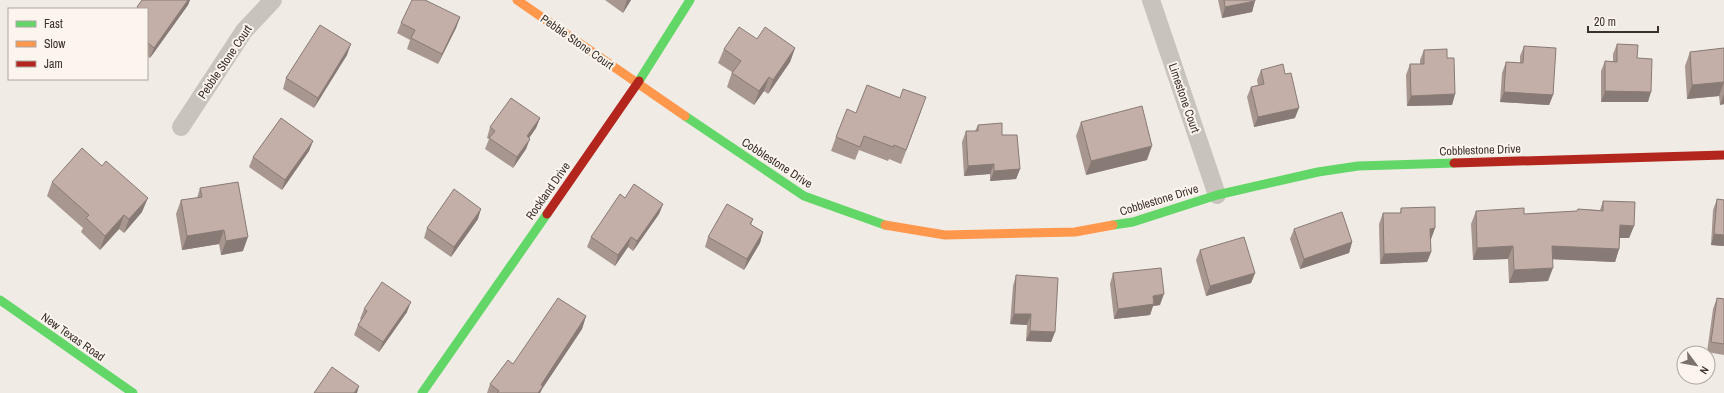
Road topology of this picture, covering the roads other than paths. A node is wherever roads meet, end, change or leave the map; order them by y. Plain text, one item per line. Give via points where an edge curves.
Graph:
1 (273, 0) edge
2 (517, 0) edge
3 (690, 0) edge
4 (1151, 0) edge
5 (637, 84) junction
6 (181, 127) dead end
7 (1724, 155) edge
8 (1217, 195) junction
9 (0, 300) edge
10 (133, 393) edge
11 (422, 393) edge

1 - 6 street, Pebble Stone Court via 244,31
2 - 5 street, Pebble Stone Court
3 - 5 street, Rockland Drive
4 - 8 street, Limestone Court
5 - 8 street, Cobblestone Drive via 804,196 881,224 945,235 1075,232 1133,222
5 - 11 street, Rockland Drive
7 - 8 street, Cobblestone Drive via 1358,166 1318,172
9 - 10 street, New Texas Road

